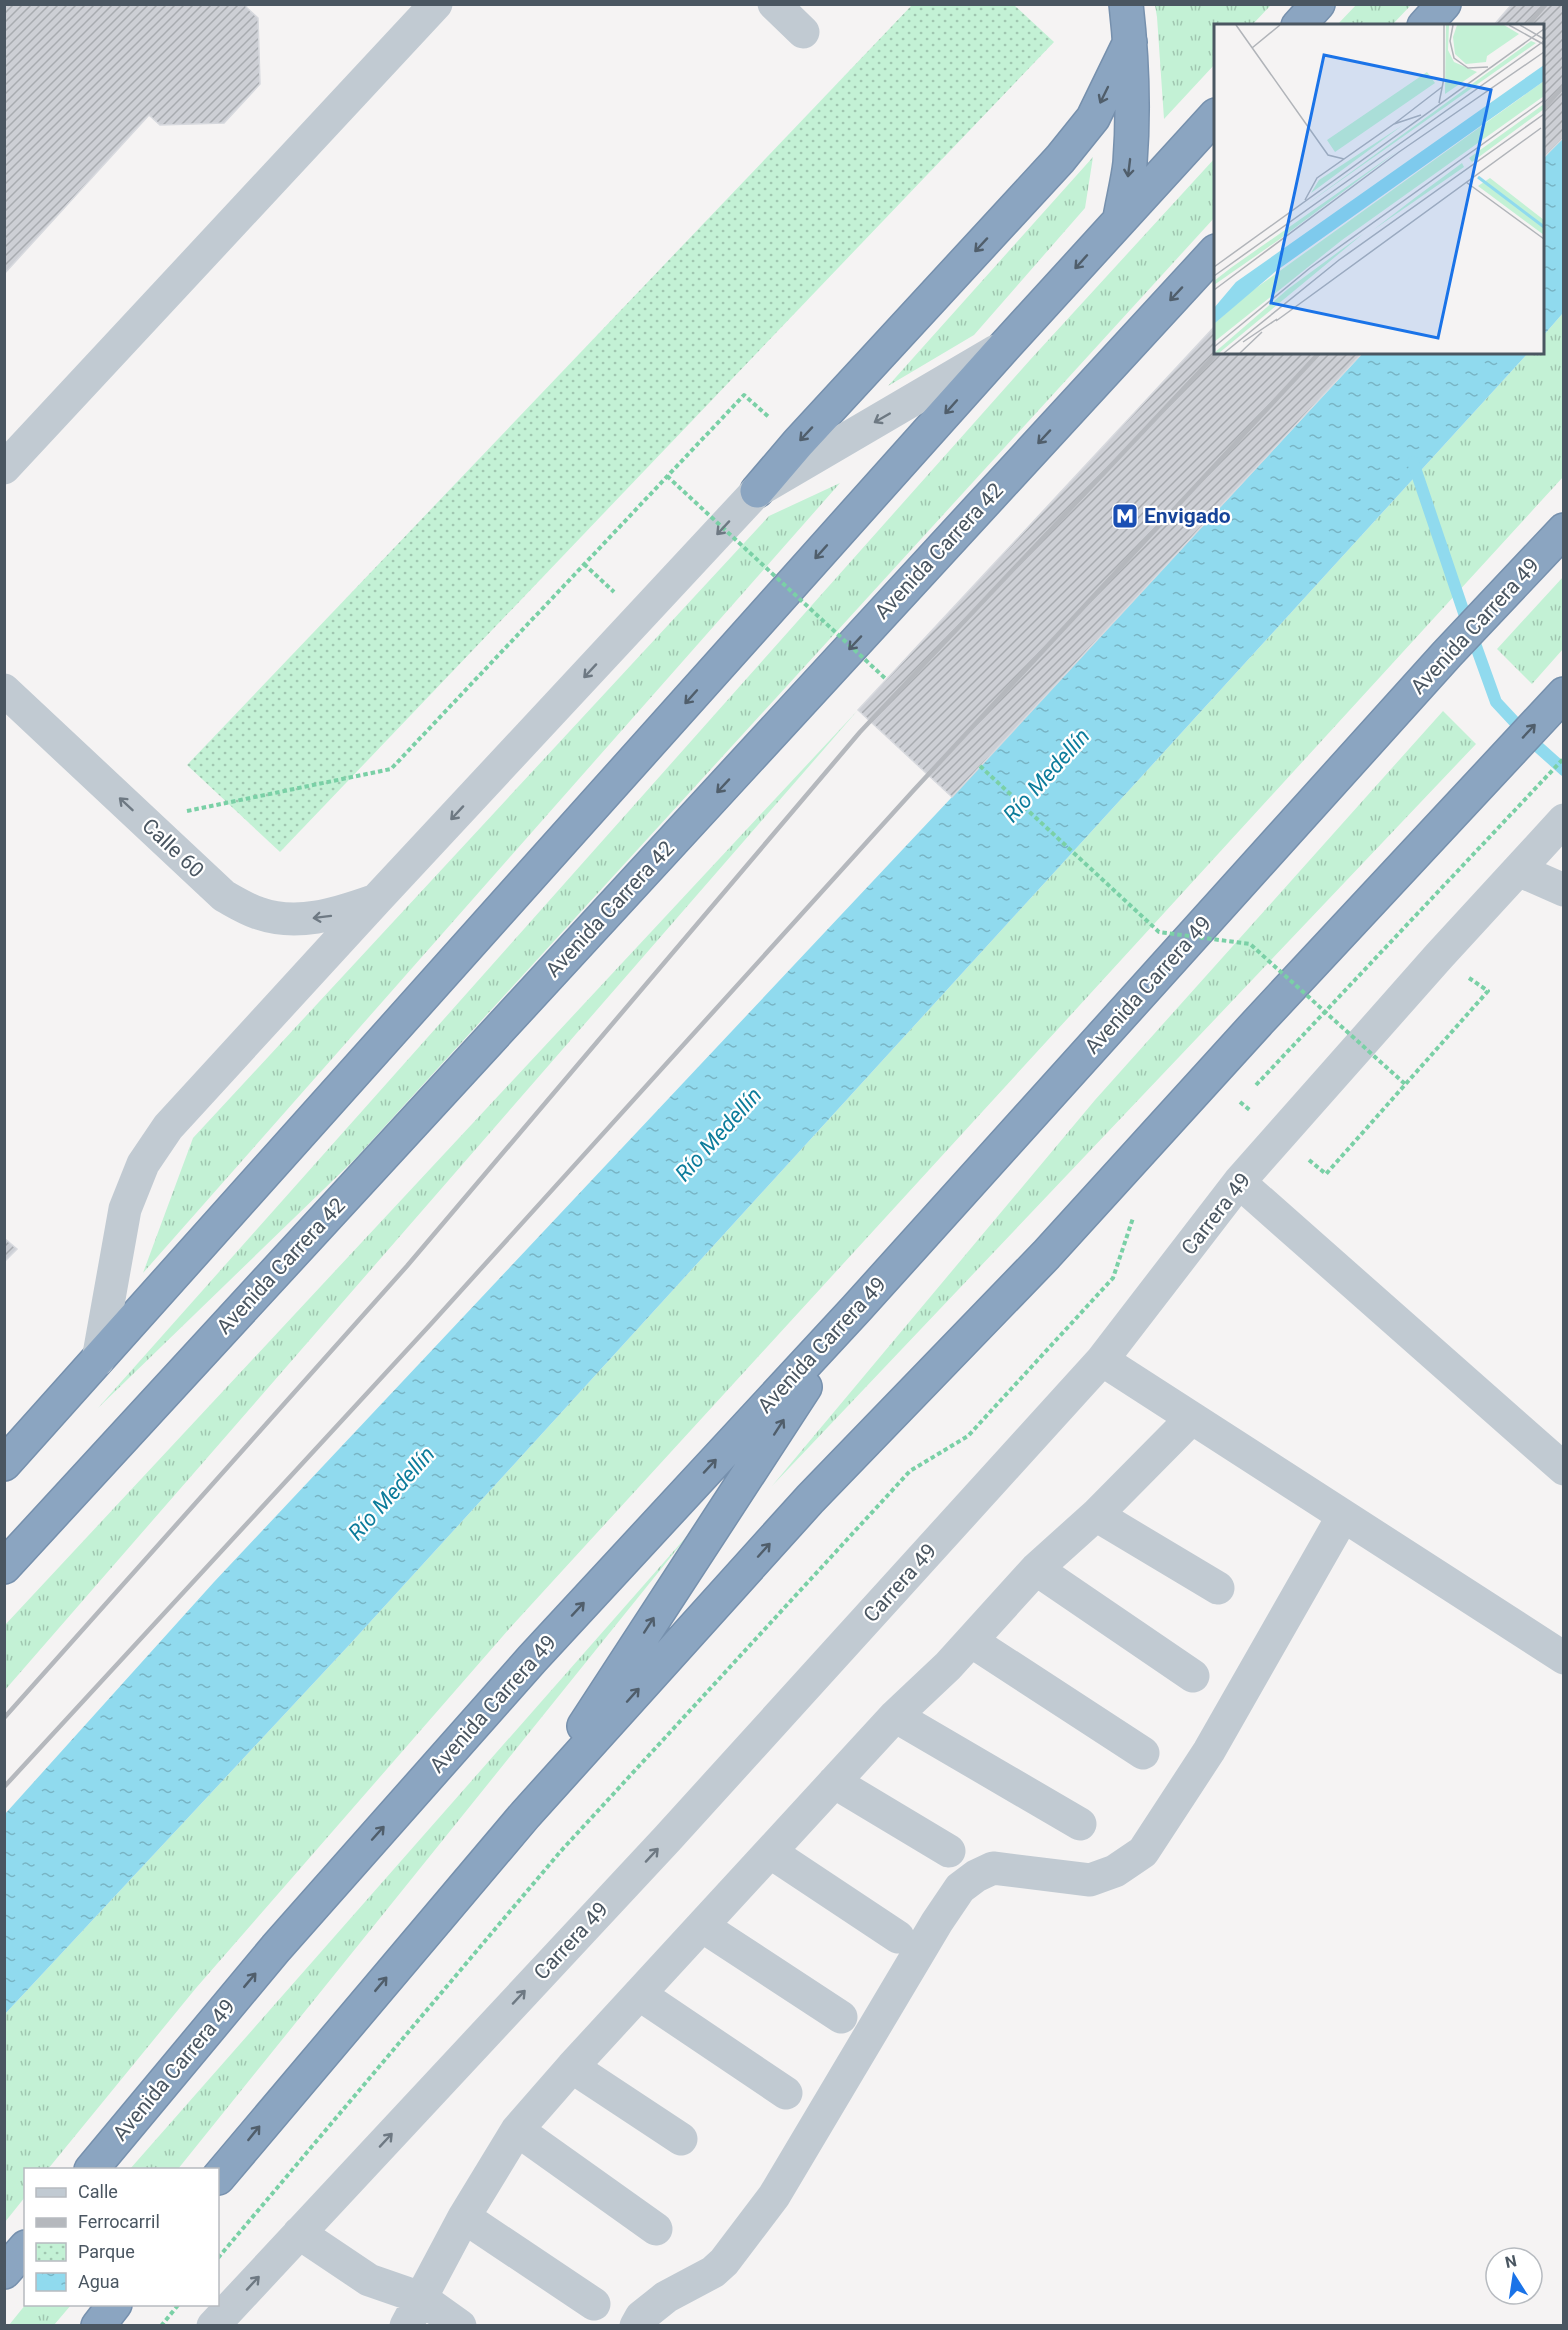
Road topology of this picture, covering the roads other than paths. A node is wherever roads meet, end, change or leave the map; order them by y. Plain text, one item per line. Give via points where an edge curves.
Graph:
1 (436, 4) edge
2 (774, 4) edge
3 (1126, 4) edge
4 (1318, 4) edge
5 (1444, 4) edge
6 (1300, 24) edge
7 (1426, 24) edge
8 (803, 32) dead end
9 (1130, 42) junction
10 (1214, 116) edge
11 (1120, 218) junction
12 (1214, 252) edge
13 (1005, 346) junction
14 (4, 468) edge
15 (757, 491) junction
16 (1563, 530) edge
17 (4, 690) edge
18 (1563, 694) edge
19 (1562, 822) edge
20 (1518, 870) junction
21 (1563, 890) edge
22 (377, 899) junction
23 (1239, 1182) junction
24 (856, 1309) junction
25 (98, 1360) junction
26 (1102, 1360) junction
27 (1192, 1418) junction
28 (4, 1464) edge
29 (1563, 1469) edge
30 (1096, 1515) junction
31 (1343, 1516) junction
32 (4, 1567) edge
33 (1036, 1569) junction
34 (1218, 1588) dead end
35 (971, 1641) junction
36 (1563, 1658) edge
37 (1193, 1676) dead end
38 (895, 1716) junction
39 (1143, 1753) dead end
40 (834, 1782) junction
41 (525, 1815) junction
42 (1080, 1824) dead end
43 (949, 1851) dead end
44 (770, 1852) junction
45 (702, 1926) junction
46 (898, 1937) dead end
47 (639, 1994) junction
48 (841, 2017) dead end
49 (572, 2067) junction
50 (786, 2093) dead end
51 (517, 2130) junction
52 (681, 2139) dead end
53 (92, 2168) edge
54 (219, 2177) edge
55 (464, 2217) junction
56 (656, 2229) dead end
57 (299, 2233) junction
58 (24, 2249) edge
59 (4, 2272) edge
60 (594, 2304) dead end
61 (113, 2306) edge
62 (414, 2312) edge
63 (98, 2325) edge
64 (213, 2325) edge
65 (460, 2325) edge
66 (636, 2325) edge

1 - 14 street
2 - 8 street
3 - 9 highway
4 - 6 highway
5 - 7 highway
9 -> 11 highway via 1130,165
9 -> 15 highway via 1093,118 1060,159
10 - 11 highway
11 -> 13 highway
12 -> 32 highway, Avenida Carrera 42
13 -> 15 street
13 -> 25 highway
15 -> 22 street
16 - 24 highway, Avenida Carrera 49
22 -> 17 street, Calle 60 via 331,916 293,920 258,913 224,896
41 -> 18 highway via 810,1499 1046,1255
19 - 20 street, Carrera 49
20 - 21 street
20 - 23 street, Carrera 49
22 - 25 street via 168,1127 143,1164 125,1209
23 - 26 street, Carrera 49
23 - 29 street
41 -> 24 highway
53 -> 24 highway, Avenida Carrera 49 via 276,1948 532,1659
25 - 28 highway
26 - 27 street
57 -> 26 street, Carrera 49 via 667,1839
27 - 30 street
27 - 31 street
30 - 33 street
30 - 34 street
31 - 36 street
31 - 66 street via 1209,1751 1143,1852 1115,1871 1090,1880 993,1868 960,1888 774,2196 724,2262 666,2297
33 - 35 street
33 - 37 street
35 - 38 street
35 - 39 street
38 - 40 street
38 - 42 street
40 - 43 street
40 - 44 street
54 -> 41 highway
44 - 45 street
44 - 46 street
45 - 47 street
45 - 48 street
47 - 49 street
47 - 50 street
49 - 51 street
49 - 52 street
51 - 55 street
51 - 56 street
55 - 60 street
55 - 62 street
57 - 62 street
64 -> 57 street, Carrera 49
58 - 59 highway
61 - 63 highway
62 - 65 street

